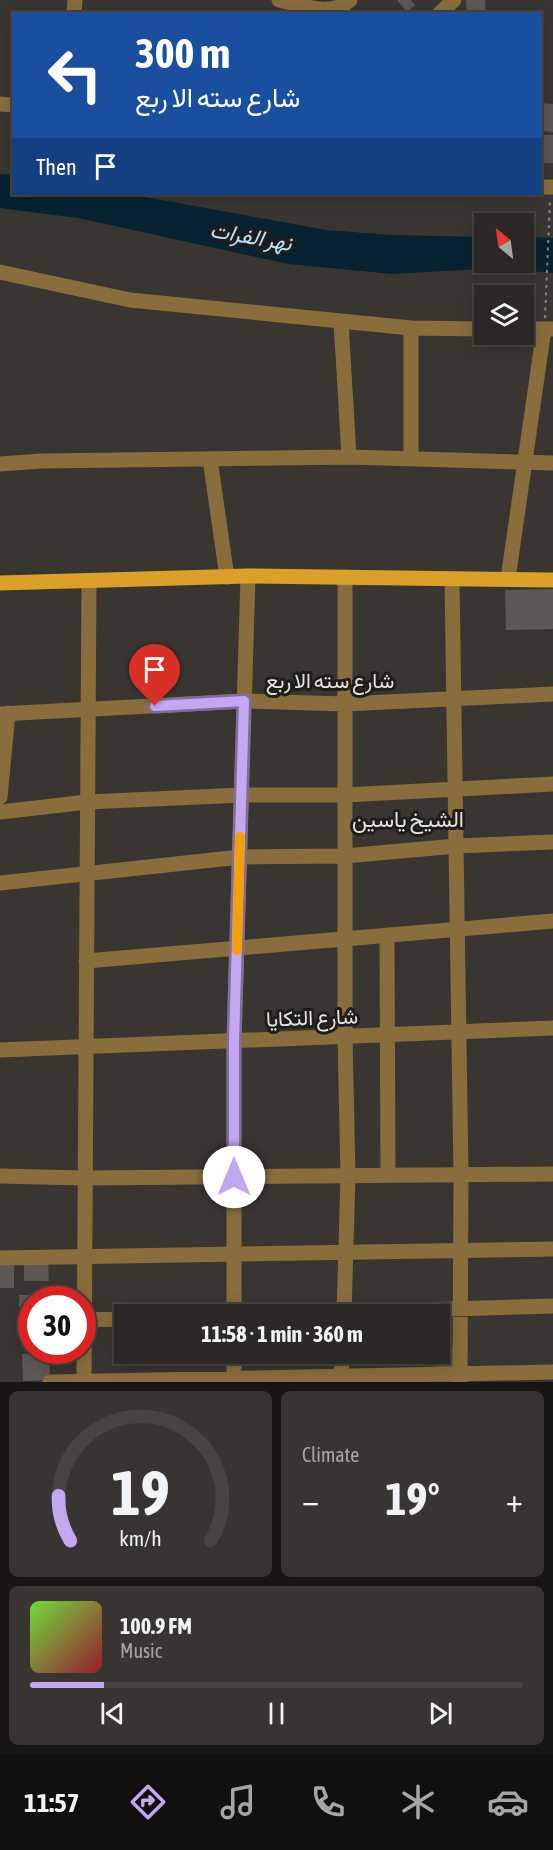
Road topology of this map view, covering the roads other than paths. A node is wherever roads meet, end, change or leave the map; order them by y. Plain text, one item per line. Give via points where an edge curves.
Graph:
1 (279, 0) edge
2 (350, 0) edge
3 (454, 0) edge
4 (324, 11) edge
5 (441, 12) edge
6 (0, 272) edge
7 (341, 321) junction
8 (411, 328) junction
9 (474, 329) edge
10 (548, 329) edge
11 (349, 457) junction
12 (210, 459) junction
13 (411, 459) junction
14 (524, 462) junction
15 (553, 463) edge
16 (0, 464) edge
17 (248, 576) junction
18 (227, 577) junction
19 (345, 577) junction
20 (452, 579) junction
21 (508, 579) junction
22 (553, 580) edge
23 (88, 581) junction
24 (0, 583) edge
25 (553, 694) edge
26 (454, 699) junction
27 (244, 701) junction
28 (345, 704) junction
29 (88, 711) junction
30 (4, 713) edge
31 (553, 784) edge
32 (455, 788) junction
33 (242, 795) junction
34 (345, 795) junction
35 (0, 797) edge
36 (87, 802) junction
37 (0, 812) edge
38 (553, 842) edge
39 (456, 846) junction
40 (345, 856) junction
41 (240, 857) junction
42 (87, 873) junction
43 (0, 884) edge
44 (553, 921) edge
45 (457, 930) junction
46 (387, 936) junction
47 (345, 939) junction
48 (237, 949) junction
49 (86, 961) junction
50 (553, 1028) edge
51 (458, 1032) junction
52 (387, 1035) junction
53 (345, 1036) junction
54 (234, 1041) junction
55 (86, 1047) junction
56 (0, 1050) edge
57 (553, 1174) edge
58 (388, 1175) junction
59 (461, 1175) junction
60 (0, 1176) edge
61 (348, 1176) junction
62 (234, 1177) junction
63 (85, 1178) junction
64 (553, 1249) edge
65 (460, 1250) junction
66 (346, 1252) junction
67 (234, 1254) junction
68 (85, 1257) junction
69 (0, 1258) edge
70 (85, 1286) edge
71 (234, 1304) edge
72 (344, 1304) edge
73 (553, 1306) edge
74 (450, 1309) edge
75 (460, 1309) junction
76 (114, 1319) edge
77 (96, 1320) edge
78 (84, 1364) edge
79 (234, 1364) edge
80 (342, 1364) edge
81 (553, 1372) edge
82 (460, 1378) edge
83 (341, 1379) edge
84 (234, 1380) edge
85 (84, 1381) edge
86 (50, 1382) edge

1 - 4 street
2 - 4 street via 343,7
3 - 5 street
6 - 7 street via 130,300
7 - 8 street
7 - 11 street
8 - 9 street
8 - 13 street
10 - 14 street
11 - 12 street
11 - 13 street
12 - 16 street
12 - 18 street
13 - 14 street
14 - 15 street
14 - 21 street
17 - 18 main road
17 - 19 main road
17 - 27 street
18 - 23 main road
19 - 20 main road
19 - 28 street
20 - 21 main road
20 - 26 street
21 - 22 main road
23 - 24 main road
23 - 29 street
25 - 26 street, شارع سته الا ربع
26 - 28 street, شارع سته الا ربع
26 - 32 street
27 - 28 street, شارع سته الا ربع
27 - 29 street, شارع سته الا ربع
27 - 33 street
28 - 34 street
29 - 30 street, شارع سته الا ربع
29 - 36 street
30 - 35 street
31 - 32 street
32 - 34 street
32 - 39 street
33 - 34 street
33 - 36 street
33 - 41 street
34 - 40 street
36 - 37 street
36 - 42 street
38 - 39 street
39 - 40 street
39 - 45 street
40 - 41 street
40 - 47 street
41 - 42 street
41 - 48 street
42 - 43 street
42 - 49 street
44 - 45 street
45 - 46 street
45 - 51 street
46 - 47 street
46 - 52 street
47 - 48 street
47 - 53 street
48 - 49 street
48 - 54 street
49 - 55 street
50 - 51 street, شارع التكايا
51 - 52 street, شارع التكايا
51 - 59 street
52 - 53 street, شارع التكايا
52 - 58 street
53 - 54 street, شارع التكايا
53 - 61 street
54 - 55 street, شارع التكايا
54 - 62 street
55 - 56 street, شارع التكايا
55 - 63 street
57 - 59 street
58 - 59 street
58 - 61 street
59 - 65 street
60 - 63 street
61 - 62 street
61 - 66 street
62 - 63 street
62 - 67 street
63 - 68 street
64 - 65 street
65 - 66 street
65 - 75 street
66 - 67 street
66 - 72 street
67 - 68 street
67 - 71 street
68 - 69 street
68 - 70 street
73 - 75 street
74 - 75 street
75 - 82 street
76 - 77 street
78 - 85 street
79 - 84 street
80 - 83 street
81 - 82 street
82 - 83 street
83 - 84 street
84 - 85 street
85 - 86 street

